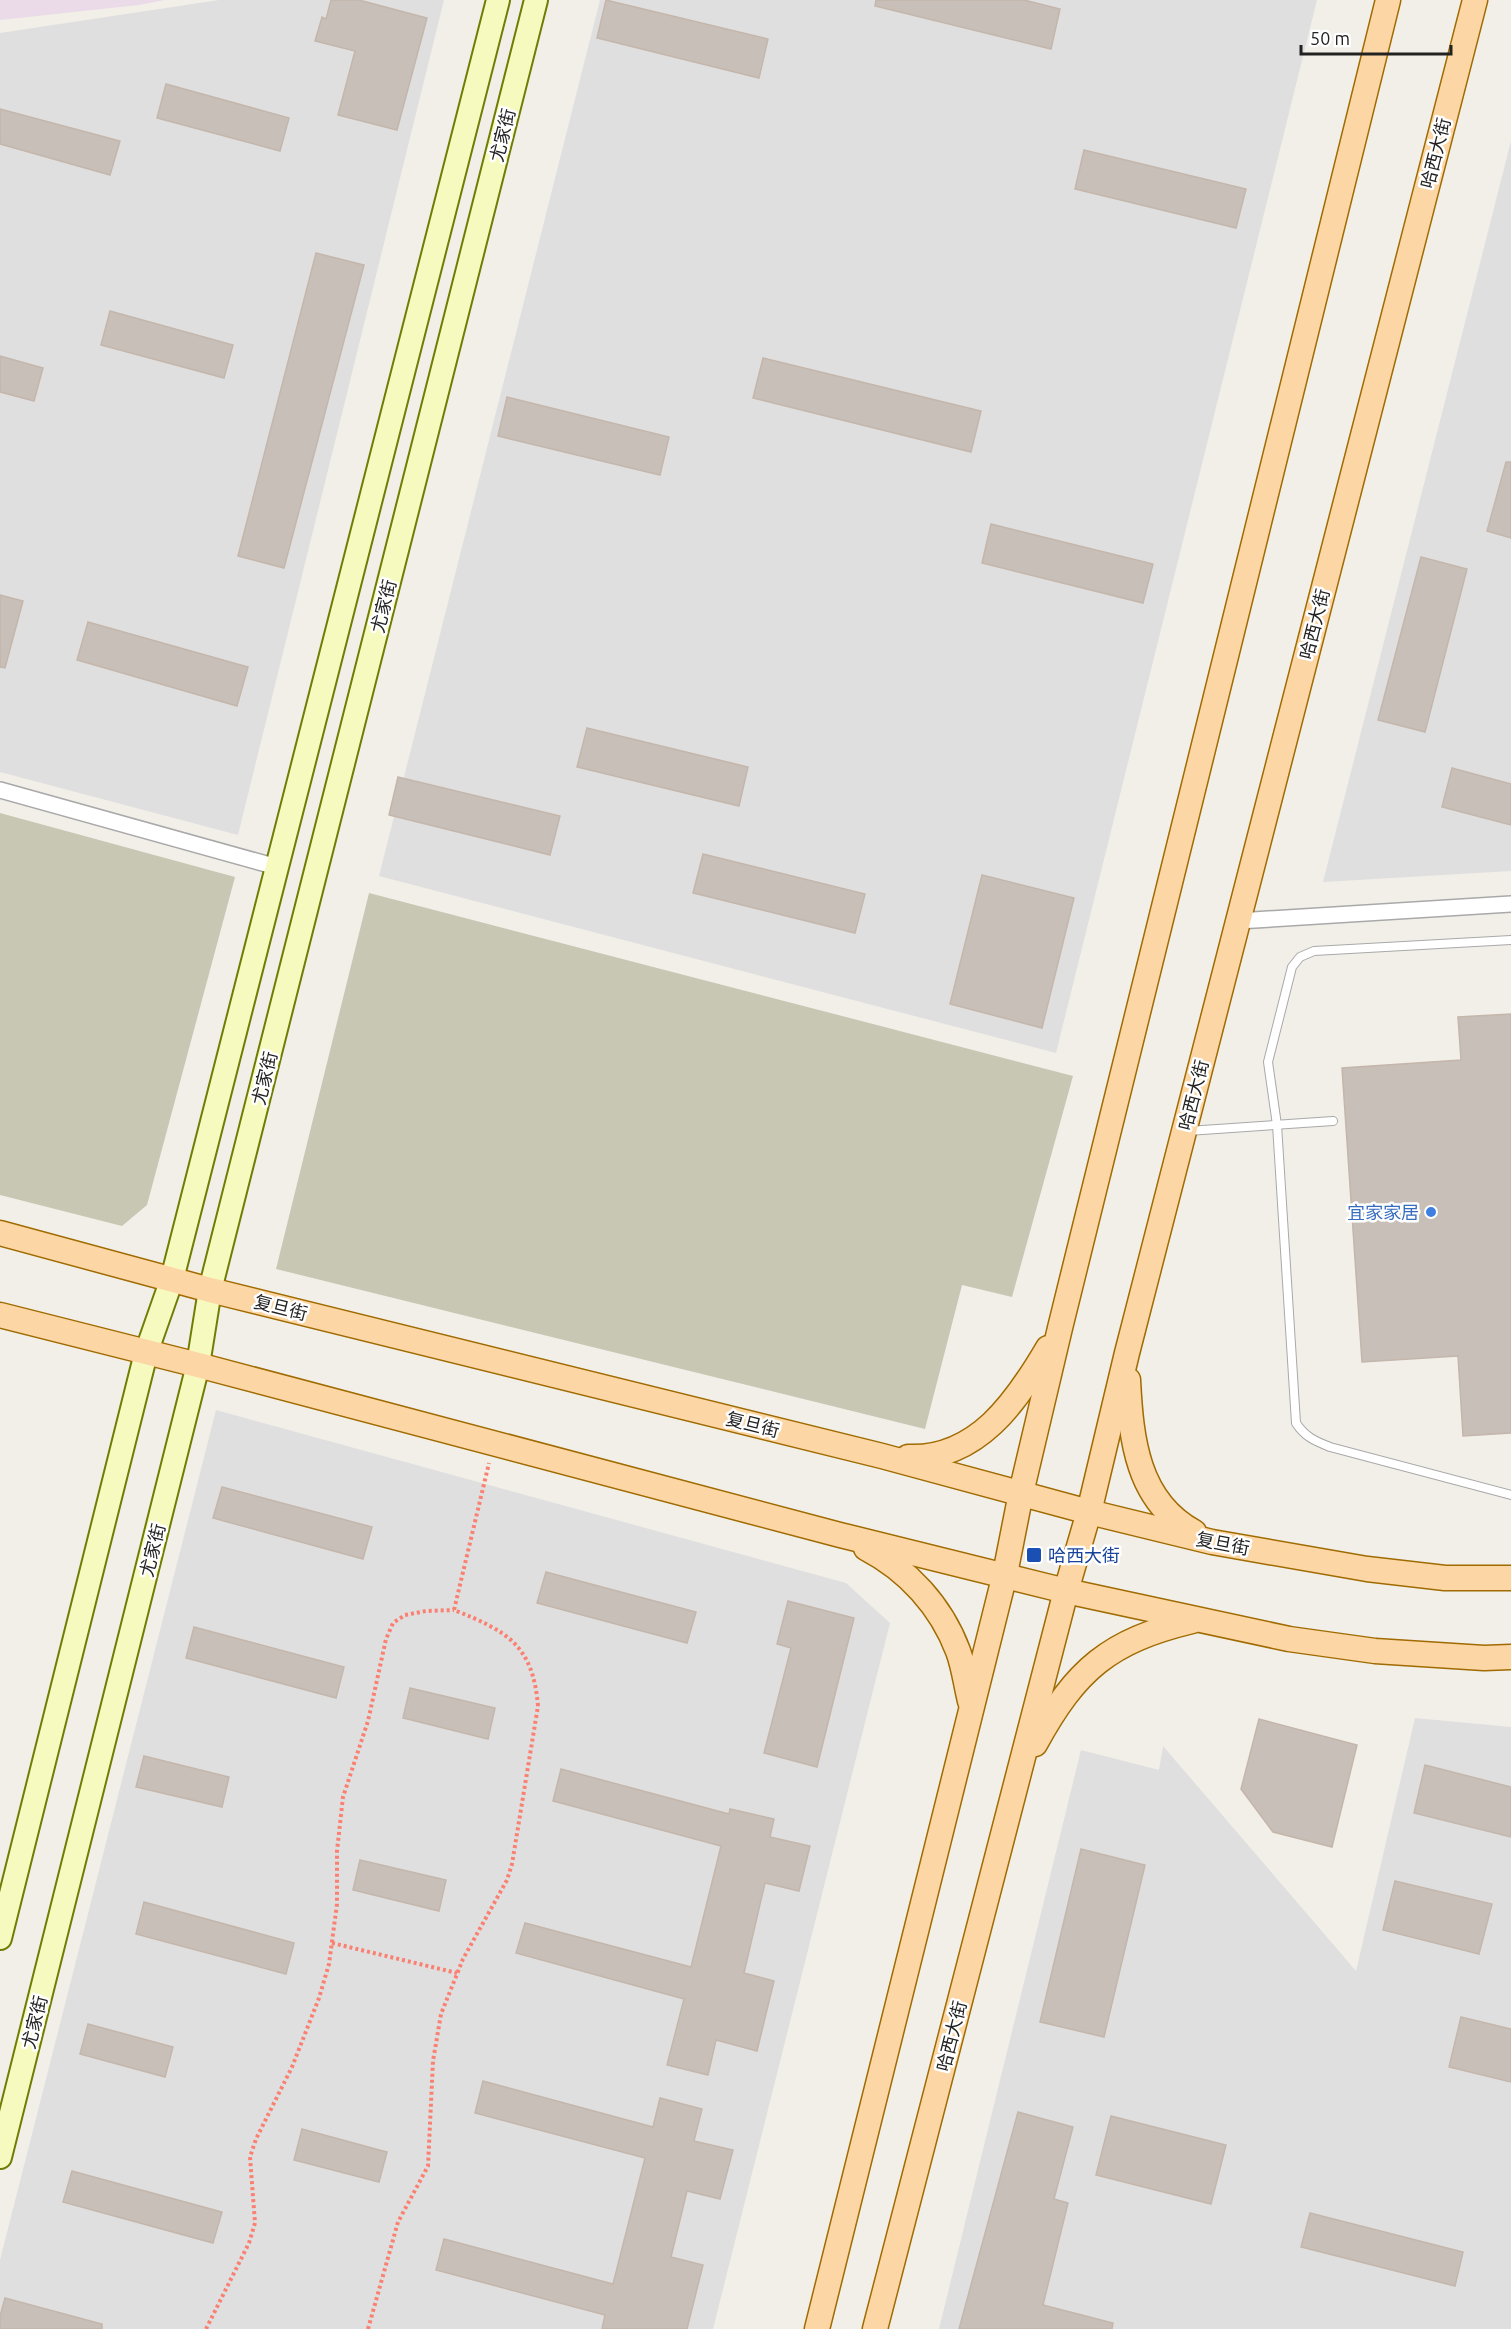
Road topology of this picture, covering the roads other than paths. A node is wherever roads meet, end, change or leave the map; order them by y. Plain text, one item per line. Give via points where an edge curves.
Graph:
1 (498, 0) edge
2 (536, 0) edge
3 (1388, 0) edge
4 (1475, 0) edge
5 (0, 790) edge
6 (277, 867) junction
7 (1511, 904) edge
8 (1238, 921) junction
9 (1511, 940) edge
10 (1333, 1121) dead end
11 (1277, 1125) junction
12 (1184, 1132) junction
13 (0, 1233) edge
14 (172, 1279) junction
15 (210, 1290) junction
16 (0, 1315) edge
17 (1060, 1328) junction
18 (146, 1353) junction
19 (1127, 1353) junction
20 (198, 1365) junction
21 (882, 1456) junction
22 (1021, 1493) junction
23 (1511, 1495) edge
24 (1089, 1512) junction
25 (840, 1535) junction
26 (1212, 1542) junction
27 (1005, 1574) junction
28 (1511, 1578) edge
29 (1066, 1591) junction
30 (1198, 1619) junction
31 (1511, 1657) edge
32 (971, 1706) junction
33 (1018, 1775) junction
34 (0, 1938) edge
35 (0, 2157) edge
36 (817, 2329) edge
37 (875, 2329) edge

1 - 6 main road, 尤家街
2 - 15 main road, 尤家街
3 - 17 main road
4 - 8 main road, 哈西大街
5 - 6 street
6 - 14 main road, 尤家街
7 - 8 street
8 - 12 main road, 哈西大街
9 - 11 lane via 1314,951 1300,957 1292,967 1268,1062
10 - 11 lane
11 - 12 lane
11 - 23 lane via 1296,1423 1308,1437 1330,1447
12 - 19 main road, 哈西大街
13 - 14 main road, 复旦街
14 - 15 main road, 复旦街
14 - 18 main road, 尤家街
15 - 20 main road, 尤家街
15 - 21 main road, 复旦街
16 - 18 main road
17 - 21 main road via 1018,1397 972,1440 939,1455
17 - 22 main road
18 - 20 main road
18 - 34 main road, 尤家街
19 - 24 main road, 哈西大街
19 - 26 main road via 1131,1429 1153,1495 1176,1522
20 - 25 main road
20 - 35 main road, 尤家街
21 - 22 main road, 复旦街
22 - 24 main road, 复旦街
22 - 27 main road
24 - 26 main road, 复旦街
24 - 29 main road, 哈西大街
25 - 27 main road
25 - 32 main road via 884,1558 939,1611 958,1651
26 - 28 main road, 复旦街 via 1367,1569 1445,1578
27 - 29 main road
27 - 32 main road
29 - 30 main road
29 - 33 main road, 哈西大街
30 - 31 main road via 1289,1639 1375,1651
30 - 33 main road via 1128,1642 1089,1667 1068,1690
32 - 36 main road
33 - 37 main road, 哈西大街

